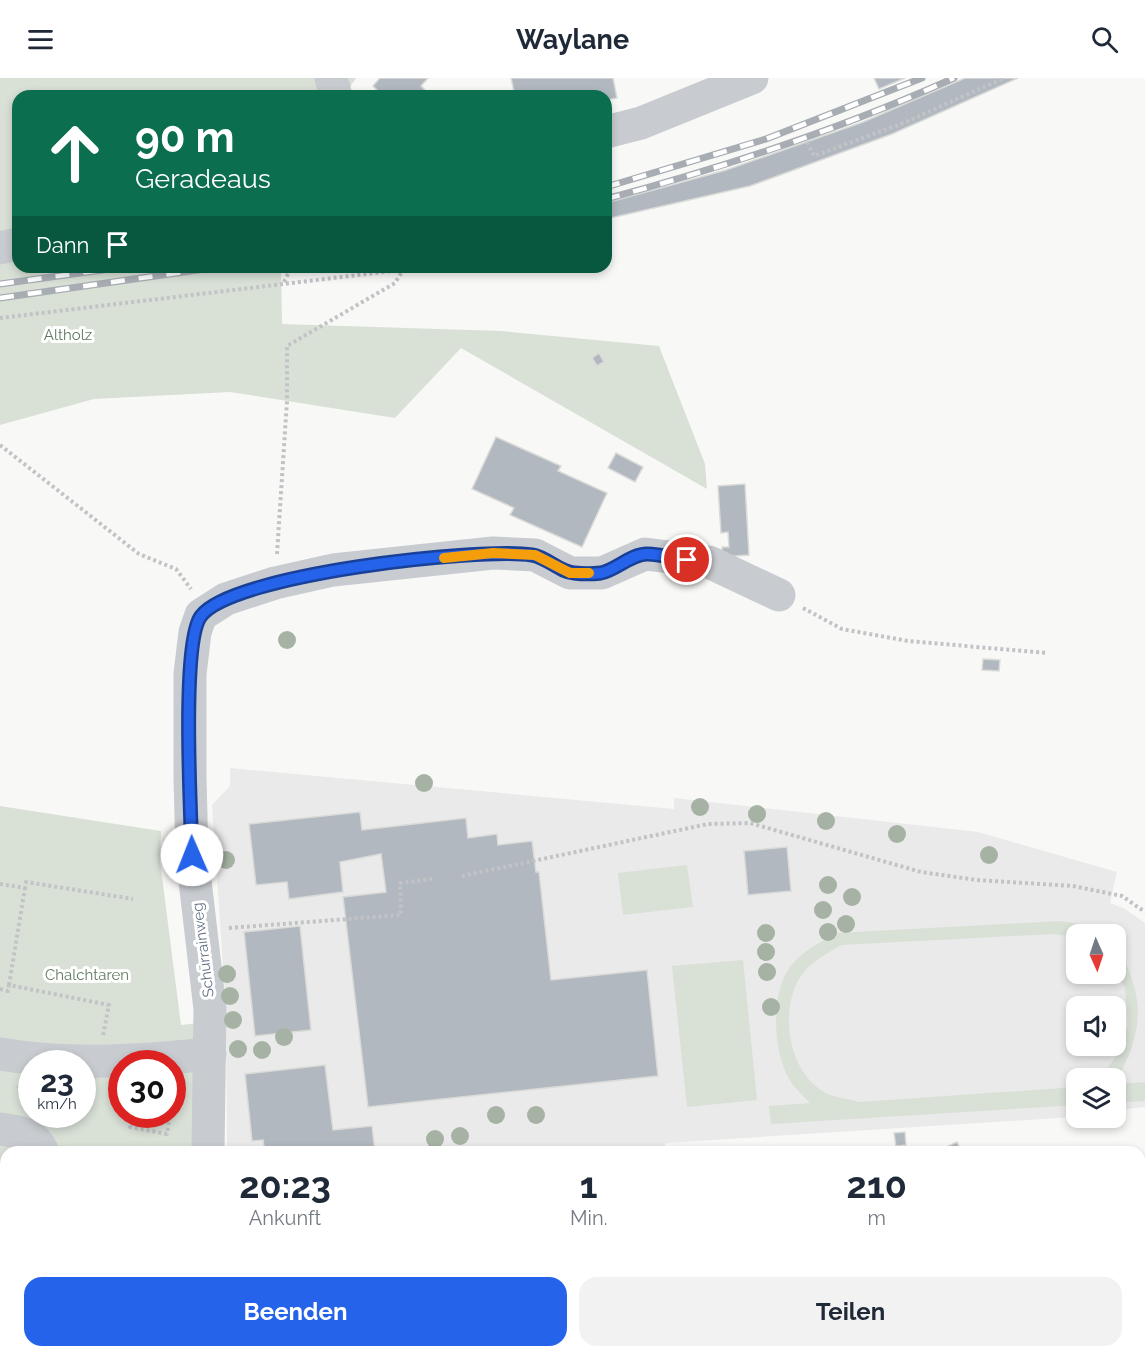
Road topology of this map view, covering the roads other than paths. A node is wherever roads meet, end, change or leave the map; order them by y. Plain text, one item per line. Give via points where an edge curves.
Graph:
1 (752, 78) edge
2 (612, 130) edge
3 (779, 595) road end
4 (210, 1054) junction
5 (5, 1069) edge
6 (0, 1129) edge
7 (40, 1146) edge
8 (208, 1146) edge

1 - 2 street via 641,123
3 - 4 street, Schürrainweg via 709,562 645,554 602,573 570,573 535,555 493,553 333,570 226,599 201,615 190,674 190,778 192,855 210,1009
4 - 5 street via 99,1063 40,1061
4 - 8 street, Schürrainweg
6 - 7 street via 27,1134

